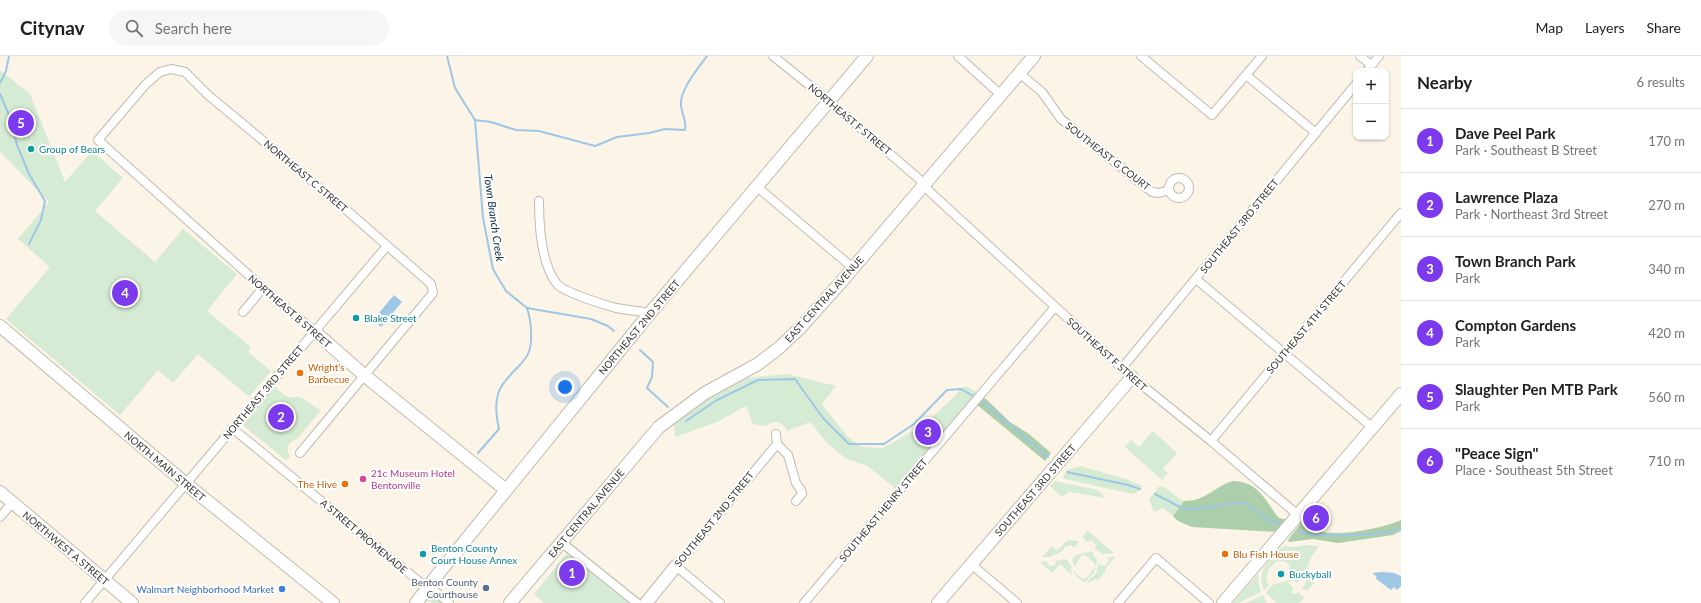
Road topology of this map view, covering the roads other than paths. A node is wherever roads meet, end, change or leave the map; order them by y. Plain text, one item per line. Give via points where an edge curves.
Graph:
1 (773, 56) edge
2 (867, 56) edge
3 (958, 56) edge
4 (1034, 56) edge
5 (1140, 56) edge
6 (1262, 56) edge
7 (1360, 56) edge
8 (1379, 56) edge
9 (1369, 68) edge
10 (171, 69) joint
11 (1019, 74) junction
12 (1246, 75) junction
13 (1353, 88) edge
14 (1001, 94) junction
15 (829, 101) junction
16 (1316, 133) junction
17 (924, 185) junction
18 (756, 186) junction
19 (1169, 190) dead end
20 (539, 201) dead end
21 (1401, 213) edge
22 (387, 246) junction
23 (853, 268) junction
24 (1196, 279) junction
25 (263, 288) junction
26 (1055, 307) junction
27 (243, 312) dead end
28 (650, 312) junction
29 (0, 326) edge
30 (314, 331) junction
31 (1284, 353) junction
32 (1122, 368) junction
33 (364, 375) junction
34 (1132, 377) junction
35 (1401, 394) edge
36 (232, 428) junction
37 (1372, 428) junction
38 (776, 434) dead end
39 (1211, 441) junction
40 (777, 444) junction
41 (300, 453) dead end
42 (185, 483) junction
43 (506, 490) junction
44 (0, 492) edge
45 (796, 501) dead end
46 (13, 502) junction
47 (1298, 515) junction
48 (0, 517) edge
49 (561, 542) junction
50 (971, 564) junction
51 (676, 566) junction
52 (104, 580) junction
53 (420, 583) dead end
54 (436, 592) dead end
55 (85, 603) edge
56 (132, 603) edge
57 (333, 603) edge
58 (416, 603) edge
59 (449, 603) edge
60 (510, 603) edge
61 (637, 603) edge
62 (646, 603) edge
63 (720, 603) edge
64 (804, 603) edge
65 (938, 603) edge
66 (1017, 603) edge
67 (1118, 603) edge
68 (1210, 603) edge
69 (1223, 603) edge

1 - 15 street, NORTHEAST F STREET
2 - 15 street, NORTHEAST 2ND STREET
3 - 14 street
4 - 11 street, EAST CENTRAL AVENUE
5 - 12 street via 1212,115
6 - 12 street
7 - 9 street
8 - 9 street
10 - 22 street, NORTHEAST C STREET via 184,72
10 - 25 street, NORTHEAST B STREET via 160,72 146,84 98,140
11 - 14 street, EAST CENTRAL AVENUE
11 - 19 street, SOUTHEAST G COURT via 1042,92 1062,119 1152,192 1159,194
12 - 16 street
13 - 16 street, SOUTHEAST 3RD STREET
14 - 17 street, EAST CENTRAL AVENUE
15 - 17 street, NORTHEAST F STREET
15 - 18 street, NORTHEAST 2ND STREET
16 - 24 street, SOUTHEAST 3RD STREET
17 - 23 street, EAST CENTRAL AVENUE
17 - 26 street, SOUTHEAST F STREET
18 - 23 street
18 - 28 street, NORTHEAST 2ND STREET
20 - 28 street via 539,228 547,263 557,284 568,291 616,308
21 - 31 street, SOUTHEAST 4TH STREET
22 - 30 street, NORTHEAST 3RD STREET
22 - 33 street, NORTHEAST C STREET via 431,284 433,293
23 - 49 street, EAST CENTRAL AVENUE via 780,347 758,364 705,392 659,427
24 - 31 street
24 - 32 street, SOUTHEAST 3RD STREET
25 - 27 street
25 - 30 street, NORTHEAST B STREET
26 - 32 street, SOUTHEAST F STREET
26 - 64 street, SOUTHEAST HENRY STREET
28 - 43 street, NORTHEAST 2ND STREET
29 - 42 street, NORTH MAIN STREET
30 - 33 street, NORTHEAST B STREET
30 - 36 street, NORTHEAST 3RD STREET
31 - 37 street
31 - 39 street, SOUTHEAST 4TH STREET
32 - 34 street, SOUTHEAST F STREET
33 - 41 street
33 - 43 street, NORTHEAST B STREET
34 - 39 street, SOUTHEAST F STREET
34 - 50 street, SOUTHEAST 3RD STREET
35 - 37 street
36 - 42 street, NORTHEAST 3RD STREET
36 - 53 street, A STREET PROMENADE
37 - 47 street
38 - 40 street
39 - 47 street, SOUTHEAST F STREET
40 - 45 street via 788,455 796,484 801,490 802,494
40 - 51 street, SOUTHEAST 2ND STREET
42 - 52 street, NORTHEAST 3RD STREET
42 - 57 street, NORTH MAIN STREET
43 - 58 street, NORTHEAST 2ND STREET
44 - 46 street, NORTHWEST A STREET
46 - 48 street
46 - 52 street, NORTHWEST A STREET
47 - 69 street
49 - 60 street, EAST CENTRAL AVENUE
49 - 61 street
50 - 65 street, SOUTHEAST 3RD STREET
50 - 66 street
51 - 62 street, SOUTHEAST 2ND STREET
51 - 63 street
52 - 55 street, NORTHEAST 3RD STREET
52 - 56 street, NORTHWEST A STREET
54 - 59 street
67 - 68 street via 1156,558

